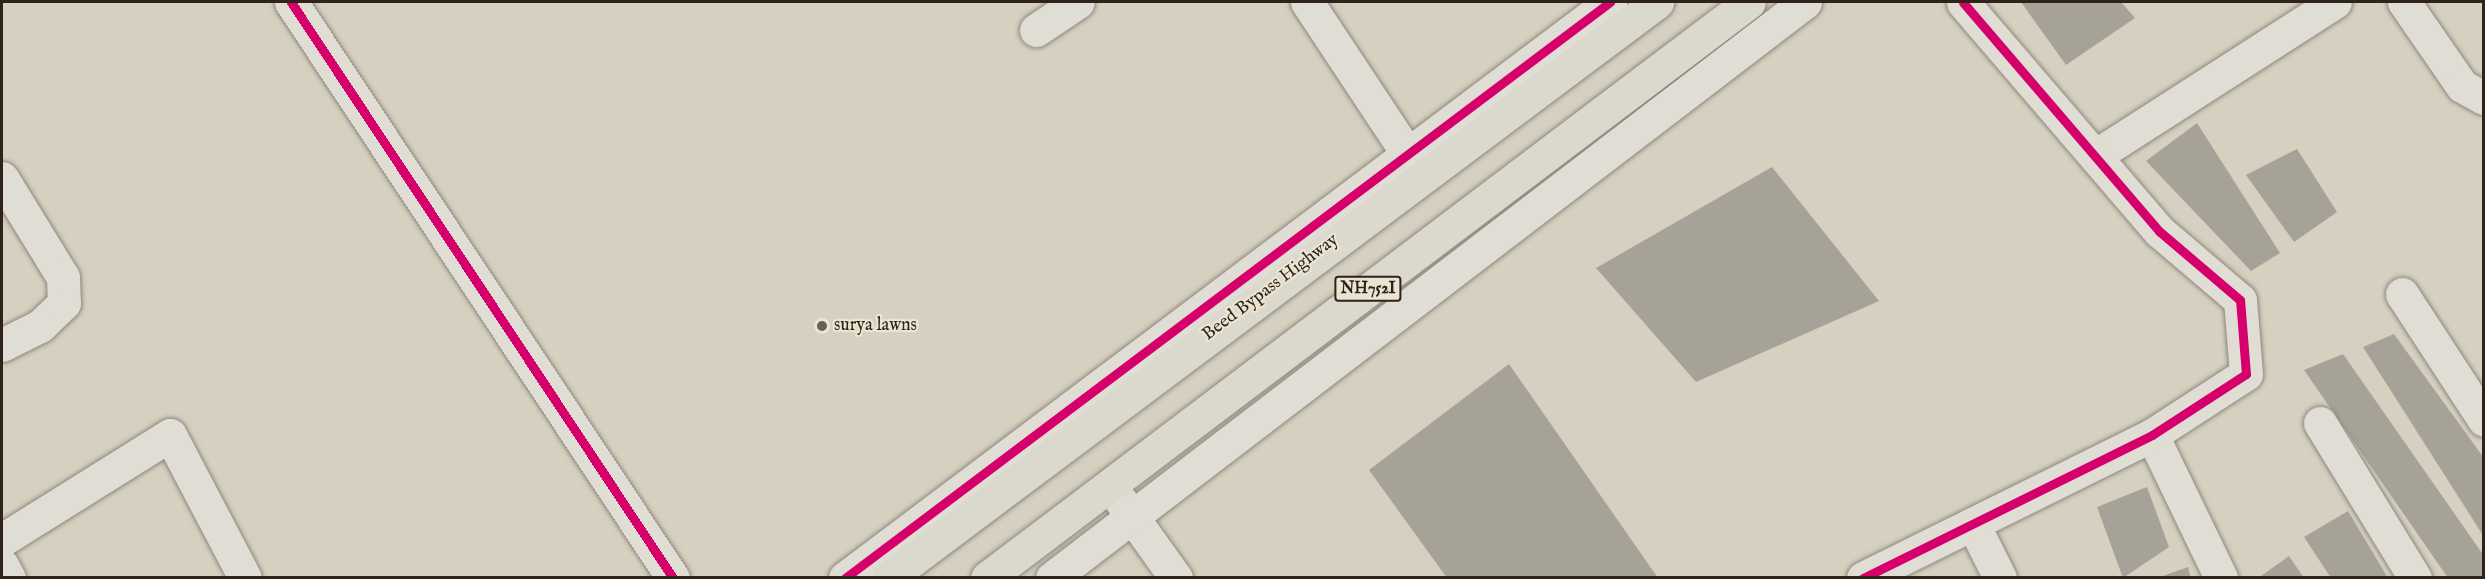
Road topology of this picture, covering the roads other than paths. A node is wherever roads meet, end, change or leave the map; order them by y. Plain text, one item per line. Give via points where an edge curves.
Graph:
1 (291, 2) edge
2 (1078, 2) edge
3 (1307, 2) edge
4 (1610, 2) edge
5 (1657, 2) edge
6 (1749, 2) edge
7 (1805, 2) edge
8 (1963, 2) edge
9 (2335, 2) edge
10 (2403, 2) edge
11 (1036, 30) dead end
12 (2484, 98) edge
13 (2095, 156) junction
14 (1414, 163) junction
15 (2, 178) edge
16 (2402, 294) dead end
17 (2, 345) edge
18 (2484, 420) edge
19 (2320, 423) dead end
20 (2152, 435) junction
21 (1109, 485) junction
22 (1132, 518) junction
23 (1973, 524) junction
24 (2, 540) edge
25 (2, 565) edge
26 (9, 578) edge
27 (245, 578) edge
28 (673, 578) edge
29 (845, 578) edge
30 (888, 578) edge
31 (987, 578) edge
32 (1052, 578) edge
33 (1176, 578) edge
34 (1863, 578) edge
35 (2000, 578) edge
36 (2221, 578) edge
37 (2415, 578) edge

1 - 28 street
2 - 11 street
3 - 14 street
4 - 14 street
5 - 14 highway, Beed Bypass Highway
6 - 21 highway, NH752I
7 - 22 street
8 - 13 street
9 - 13 street
10 - 12 street via 2462,86
13 - 20 street via 2159,231 2240,300 2246,374
14 - 29 street
14 - 30 highway, Beed Bypass Highway
15 - 17 street via 63,277 64,303 40,326
16 - 18 street
19 - 37 street
20 - 23 street
20 - 36 street
21 - 22 street
21 - 31 highway, NH752I
22 - 32 street
22 - 33 street
23 - 34 street
23 - 35 street
24 - 27 street via 170,435
25 - 26 street

